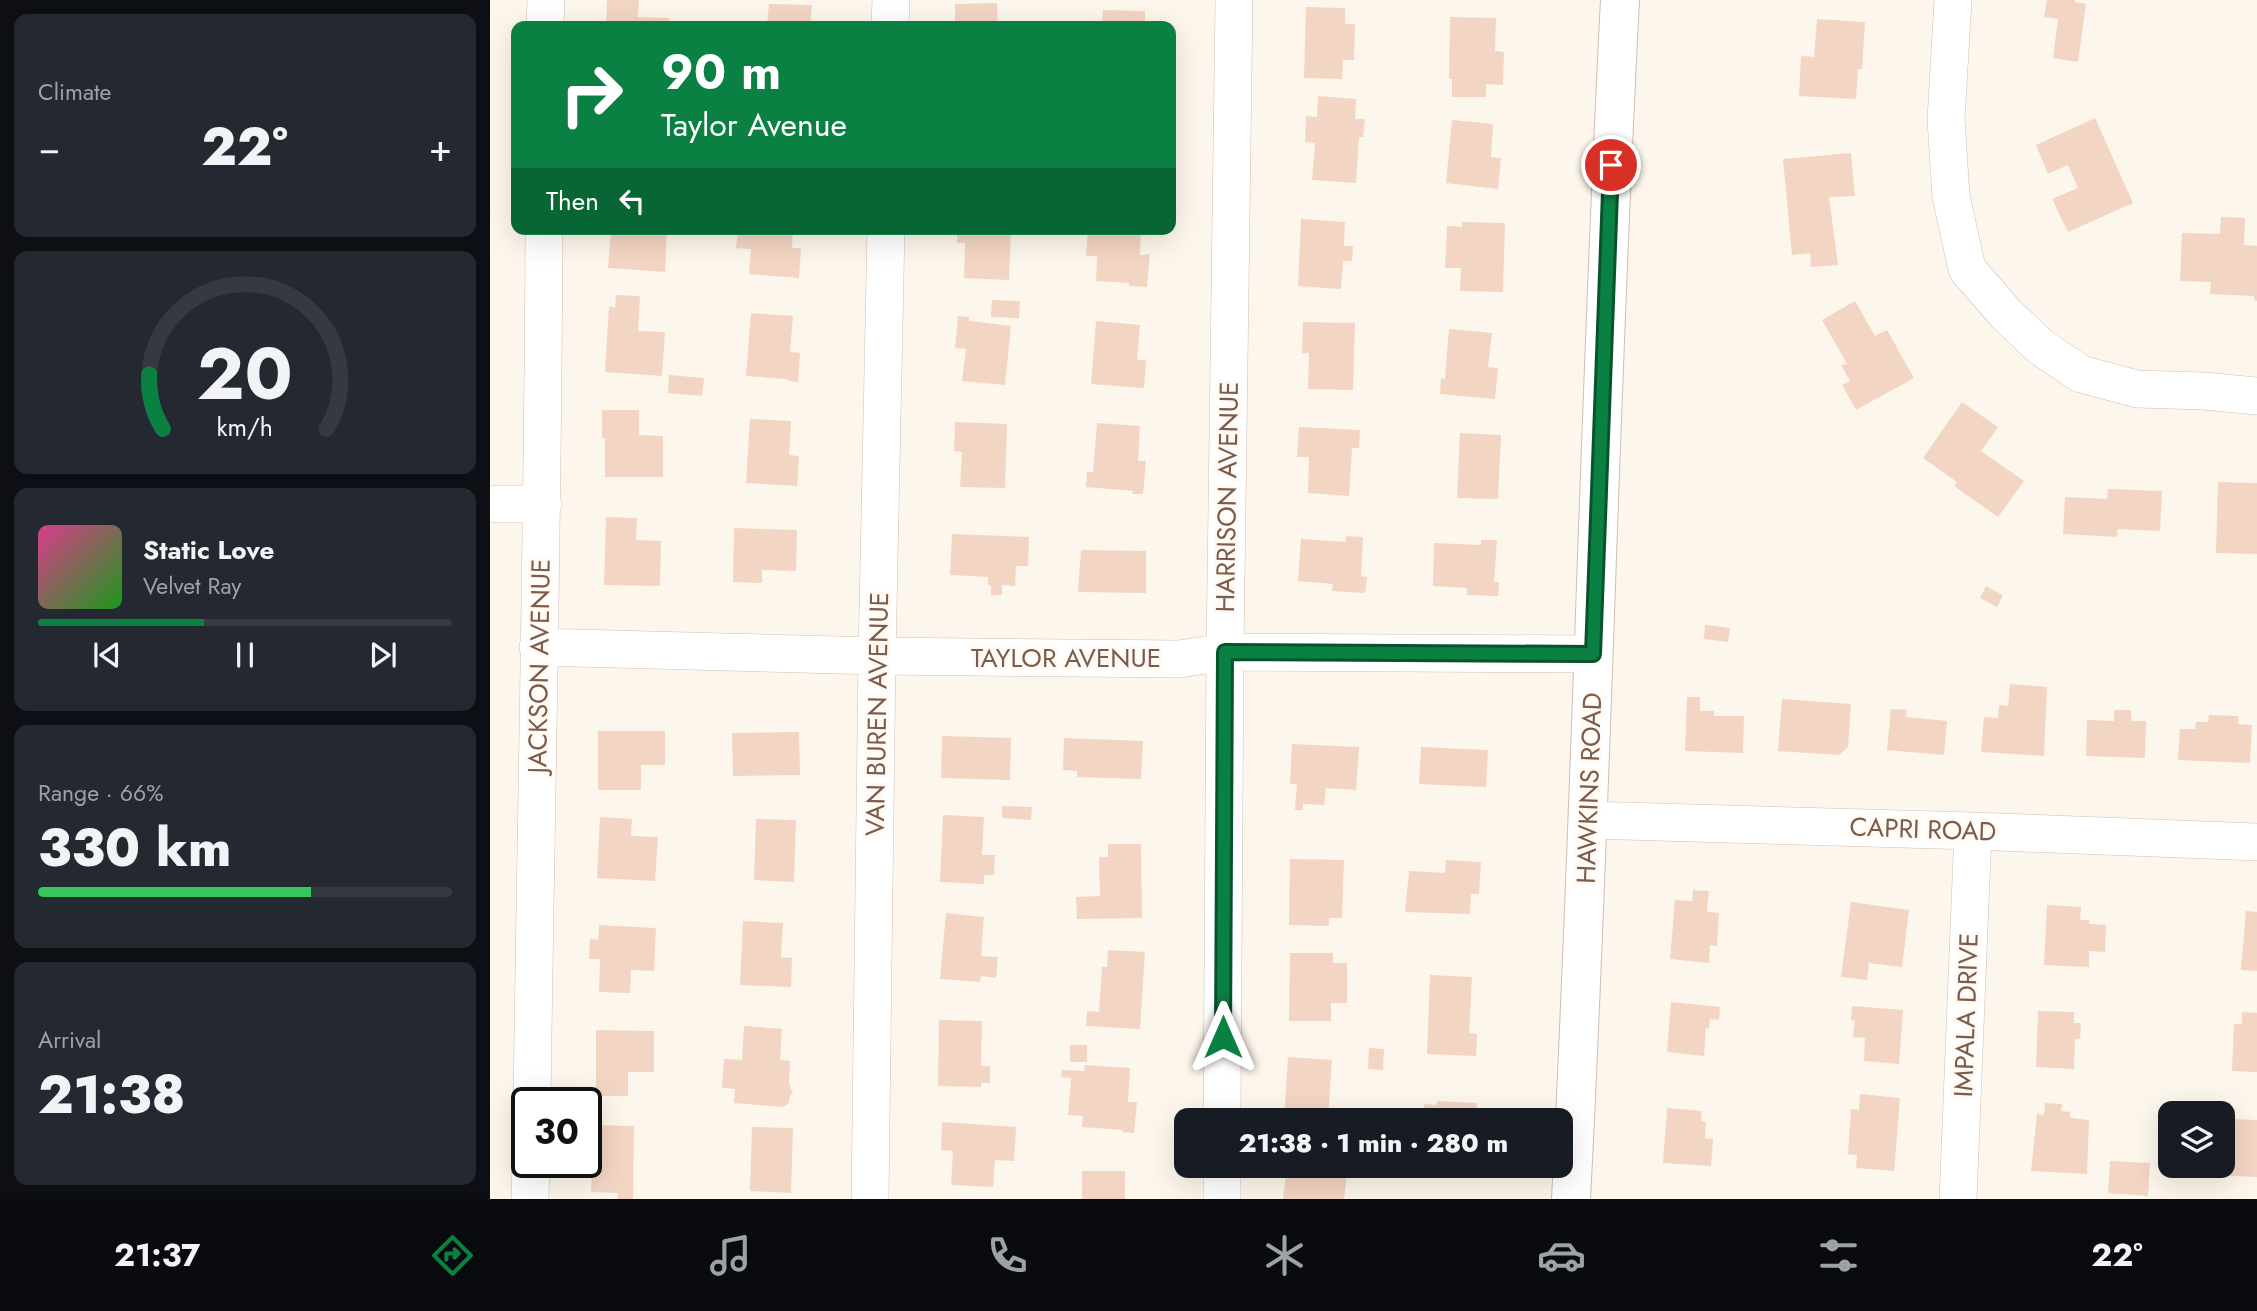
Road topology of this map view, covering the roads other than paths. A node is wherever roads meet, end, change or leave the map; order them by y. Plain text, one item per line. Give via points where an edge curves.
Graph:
1 (546, 0) edge
2 (891, 0) edge
3 (1234, 0) edge
4 (1620, 0) edge
5 (1953, 0) edge
6 (545, 21) edge
7 (890, 21) edge
8 (544, 235) edge
9 (886, 235) edge
10 (2257, 396) edge
11 (490, 504) edge
12 (543, 504) junction
13 (538, 647) junction
14 (1225, 652) junction
15 (1593, 654) junction
16 (877, 656) junction
17 (1589, 820) junction
18 (1973, 831) junction
19 (2257, 842) edge
20 (532, 1087) edge
21 (1222, 1108) edge
22 (531, 1178) edge
23 (1222, 1178) edge
24 (530, 1199) edge
25 (870, 1199) edge
26 (1222, 1199) edge
27 (1571, 1199) edge
28 (1958, 1199) edge

1 - 6 street
2 - 7 street
3 - 14 street, HARRISON AVENUE
4 - 15 street, HAWKINS ROAD
5 - 10 street via 1946,120 1951,196 1967,269 2042,348 2081,374 2137,389
8 - 12 street, JACKSON AVENUE
9 - 16 street, VAN BUREN AVENUE
11 - 12 street
12 - 13 street, JACKSON AVENUE
13 - 16 street, TAYLOR AVENUE
13 - 20 street, JACKSON AVENUE
14 - 15 street, TAYLOR AVENUE
14 - 16 street, TAYLOR AVENUE via 1180,659
14 - 21 street, HARRISON AVENUE
15 - 17 street, HAWKINS ROAD
16 - 25 street, VAN BUREN AVENUE
17 - 18 street, CAPRI ROAD
17 - 27 street, HAWKINS ROAD
18 - 19 street, CAPRI ROAD
18 - 28 street, IMPALA DRIVE
22 - 24 street
23 - 26 street

